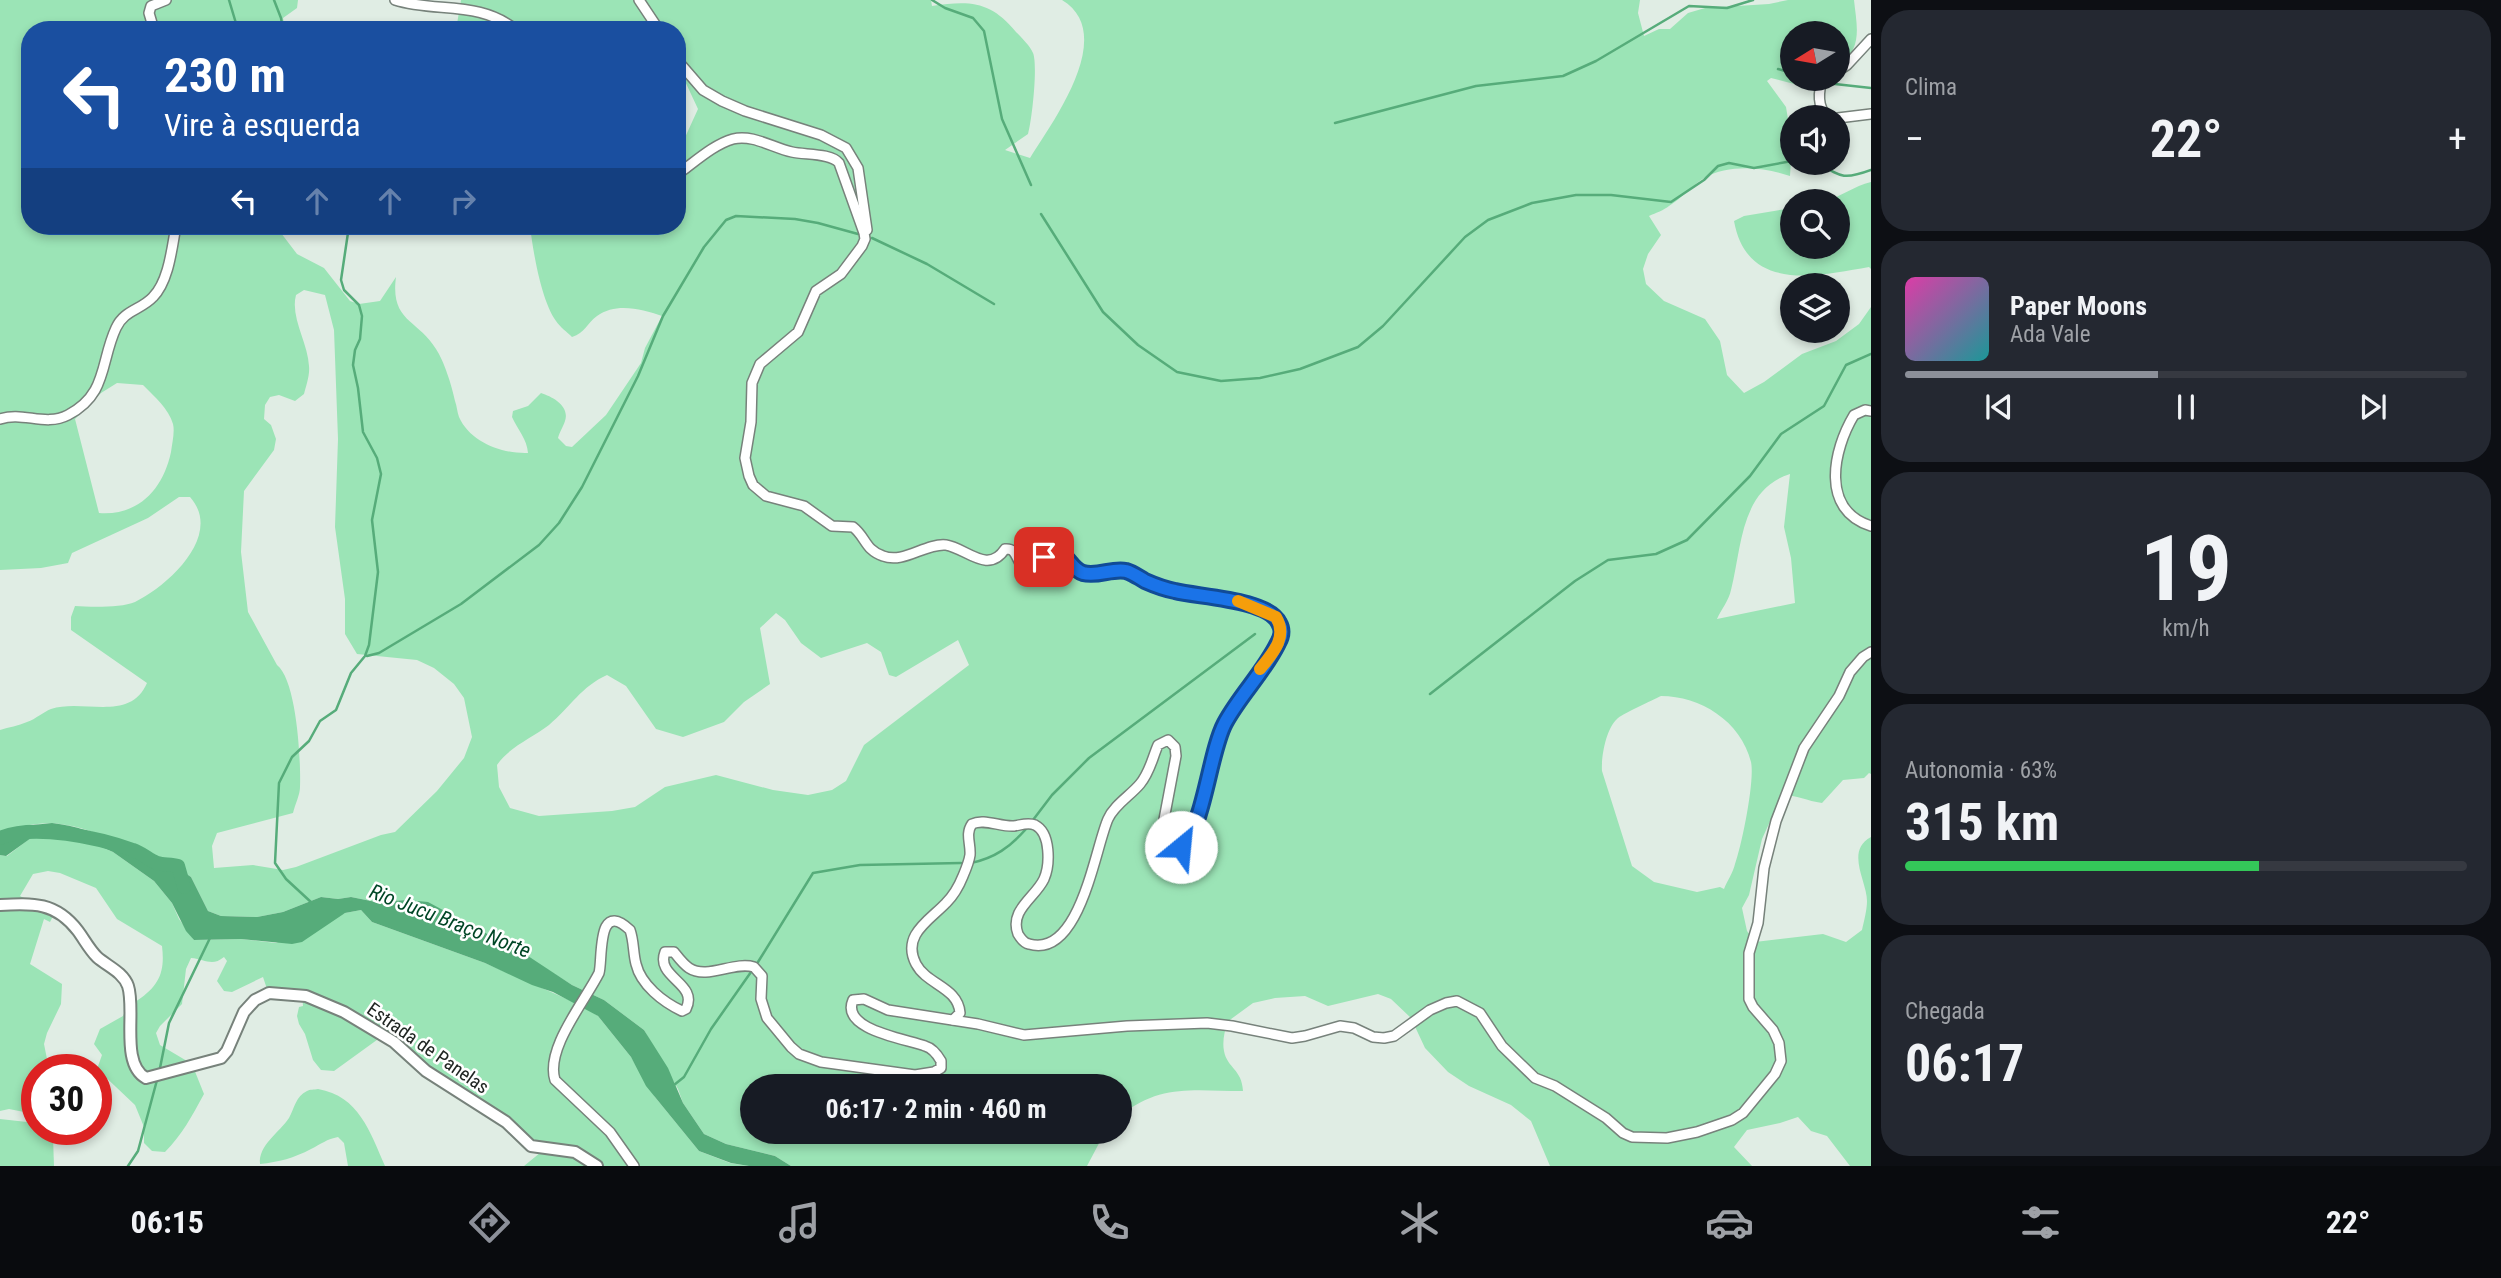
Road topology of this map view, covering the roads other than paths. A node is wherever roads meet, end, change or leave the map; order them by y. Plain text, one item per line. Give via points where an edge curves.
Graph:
1 (166, 0) edge
2 (395, 0) edge
3 (639, 0) edge
4 (152, 21) edge
5 (503, 21) edge
6 (653, 21) edge
7 (1871, 39) edge
8 (1850, 62) edge
9 (686, 70) edge
10 (1871, 114) edge
11 (1850, 117) edge
12 (686, 168) edge
13 (174, 235) edge
14 (865, 239) junction
15 (1871, 411) edge
16 (0, 419) edge
17 (1871, 526) edge
18 (1871, 652) edge
19 (0, 905) edge
20 (953, 1020) junction
21 (597, 1166) edge
22 (634, 1166) edge

1 - 4 street via 151,6
2 - 5 street via 463,8
3 - 6 street
7 - 8 street
9 - 14 street via 703,90 722,101 846,148 858,168 867,220
10 - 11 street
12 - 14 street via 737,138 832,157 839,163
13 - 16 street via 162,284 152,298 120,321 92,396 57,419 37,421 19,415
14 - 20 street via 841,274 816,291 798,332 765,358 756,372 746,458 749,477 759,490 778,501 804,506 832,526 853,527 866,545 884,557 948,545 985,560 1010,549 1020,563 1032,568 1056,553 1081,572 1126,571 1175,592 1231,599 1276,617 1282,628 1279,642 1219,733 1186,843 1170,846 1162,830 1176,756 1168,740 1158,745 1147,774 1109,816 1083,897 1051,943 1025,943 1016,924 1023,905 1045,876 1046,837 1036,825 1026,823 972,824 970,859 954,894 924,921 913,942 916,965 959,1004 960,1013
15 - 17 street via 1854,415 1835,465 1843,507
18 - 20 street via 1850,672 1804,748 1776,821 1749,953 1748,987 1753,1007 1779,1043 1781,1061 1756,1098 1732,1120 1667,1138 1632,1137 1535,1078 1502,1046 1480,1013 1457,1001 1430,1010 1384,1038 1340,1026 1292,1038 1207,1023 1024,1035
19 - 21 street, Estrada de Panelas via 34,903 59,913 99,959 123,978 130,995 133,1058 146,1079 221,1058 249,1004 262,996 306,996 394,1042 426,1071 506,1122 531,1146 575,1152
20 - 22 street via 853,1000 851,1013 859,1022 894,1038 928,1046 941,1061 941,1068 915,1074 821,1062 799,1054 767,1018 761,999 762,976 754,967 695,971 674,952 666,952 666,970 687,991 688,1006 682,1010 666,1002 639,974 630,930 620,922 608,925 601,934 602,964 555,1055 552,1071 555,1080 610,1132

